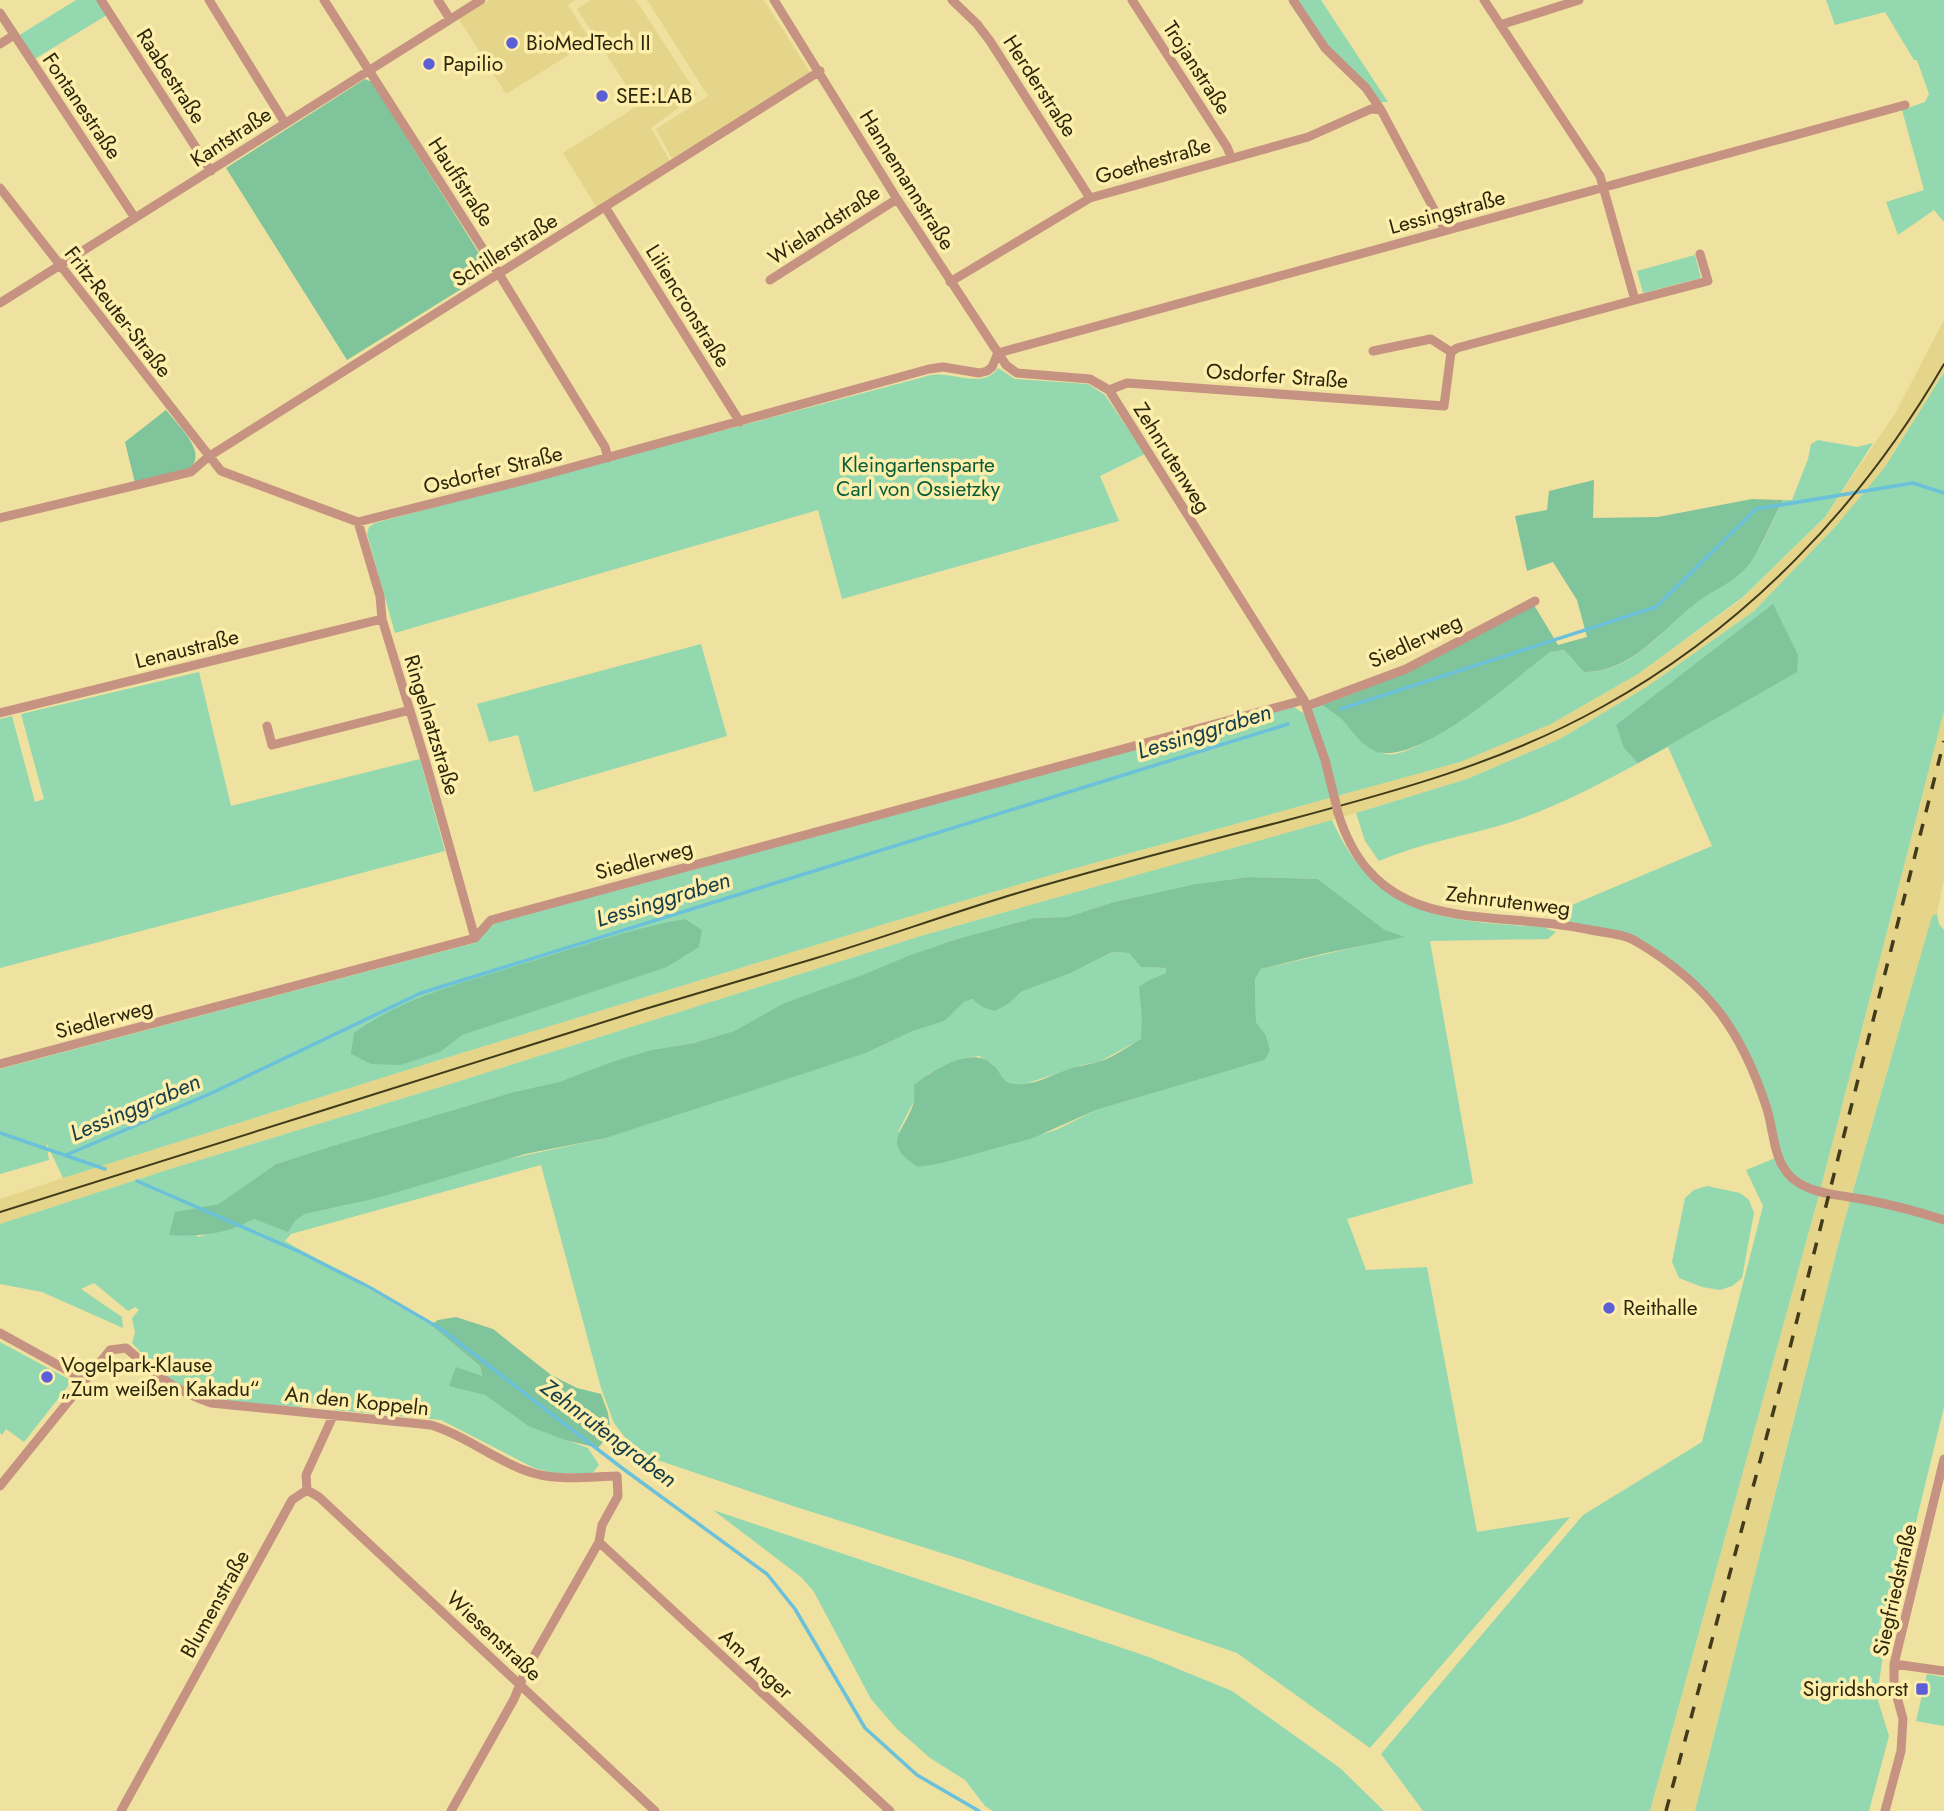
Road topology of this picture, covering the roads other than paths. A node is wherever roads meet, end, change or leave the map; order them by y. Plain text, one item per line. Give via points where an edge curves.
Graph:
1 (101, 0) edge
2 (209, 0) edge
3 (324, 0) edge
4 (438, 0) edge
5 (481, 0) edge
6 (775, 0) edge
7 (952, 0) edge
8 (1132, 0) edge
9 (1293, 0) edge
10 (1484, 0) edge
11 (1579, 0) edge
12 (0, 13) edge
13 (450, 19) junction
14 (1500, 25) junction
15 (14, 35) junction
16 (0, 44) edge
17 (820, 71) junction
18 (368, 72) junction
19 (1905, 105) dead end
20 (1381, 110) junction
21 (285, 123) junction
22 (1231, 157) junction
23 (211, 171) junction
24 (0, 188) edge
25 (1604, 188) junction
26 (1090, 198) junction
27 (897, 199) junction
28 (605, 207) junction
29 (135, 218) junction
30 (1445, 230) junction
31 (1700, 254) dead end
32 (60, 265) junction
33 (499, 274) junction
34 (770, 280) dead end
35 (950, 282) junction
36 (1635, 300) junction
37 (0, 303) edge
38 (1373, 351) dead end
39 (1451, 352) junction
40 (998, 353) junction
41 (1017, 373) joint
42 (1108, 390) junction
43 (740, 422) junction
44 (208, 457) junction
45 (608, 458) junction
46 (0, 518) edge
47 (358, 522) junction
48 (1535, 601) dead end
49 (382, 619) junction
50 (1305, 703) junction
51 (410, 710) junction
52 (0, 713) edge
53 (267, 726) dead end
54 (475, 938) junction
55 (0, 1064) edge
56 (1944, 1220) edge
57 (0, 1333) edge
58 (85, 1380) junction
59 (333, 1416) junction
60 (1944, 1459) edge
61 (0, 1486) edge
62 (307, 1490) junction
63 (599, 1542) junction
64 (1895, 1664) junction
65 (1944, 1671) edge
66 (521, 1685) junction
67 (121, 1811) edge
68 (451, 1811) edge
69 (655, 1811) edge
70 (890, 1811) edge
71 (1885, 1811) edge

1 - 23 street, Raabestraße
2 - 21 street
3 - 18 street, Hauffstraße
4 - 13 street
5 - 13 street, Kantstraße
6 - 17 street, Hannemannstraße
7 - 26 street, Herderstraße via 990,41
8 - 22 street, Trojanstraße
9 - 20 street via 1325,48 1366,88
10 - 14 street
11 - 14 street
12 - 15 street, Fontanestraße
13 - 18 street, Kantstraße
14 - 25 street
15 - 16 street
15 - 29 street, Fontanestraße
17 - 27 street, Hannemannstraße
17 - 28 street, Schillerstraße
18 - 21 street, Kantstraße
18 - 33 street, Hauffstraße
19 - 25 street, Lessingstraße
20 - 22 street, Goethestraße via 1371,109 1308,136
20 - 30 street
21 - 23 street, Kantstraße
22 - 26 street, Goethestraße
23 - 29 street, Kantstraße
24 - 32 street, Fritz-Reuter-Straße
25 - 30 street, Lessingstraße
25 - 36 street
26 - 35 street, Goethestraße
27 - 34 street, Wielandstraße
27 - 35 street, Hannemannstraße
28 - 33 street, Schillerstraße
28 - 43 street, Liliencronstraße
29 - 32 street, Kantstraße
30 - 40 street, Lessingstraße
31 - 36 street via 1708,281
32 - 37 street, Kantstraße
32 - 44 street, Fritz-Reuter-Straße
33 - 44 street, Schillerstraße
33 - 45 street, Hauffstraße
35 - 40 street, Hannemannstraße
36 - 39 street
38 - 39 street via 1431,339
39 - 42 street, Osdorfer Straße via 1444,406 1127,383
40 - 41 street, Hannemannstraße
40 - 43 street, Osdorfer Straße via 987,371 929,369
41 - 42 street, Zehnrutenweg via 1090,379
42 - 50 street, Zehnrutenweg
43 - 45 street, Osdorfer Straße
44 - 46 street via 191,472
44 - 47 street via 221,471
45 - 47 street, Osdorfer Straße
47 - 49 street, Ringelnatzstraße via 380,596
48 - 50 street, Siedlerweg via 1406,669
49 - 51 street, Ringelnatzstraße
49 - 52 street, Lenaustraße
50 - 54 street, Siedlerweg via 491,920
50 - 56 street, Zehnrutenweg, bridge via 1348,838 1369,870 1392,889 1418,905 1457,916 1562,923 1634,940 1681,970 1720,1010 1748,1056 1768,1111 1778,1157 1791,1177 1820,1191
51 - 53 street via 272,745
51 - 54 street, Ringelnatzstraße
54 - 55 street, Siedlerweg
57 - 58 street
58 - 59 street, An den Koppeln via 110,1350 126,1348 181,1393 211,1403
58 - 61 street, An den Koppeln
59 - 62 street via 306,1475
59 - 63 street, An den Koppeln via 431,1425 525,1471 555,1478 617,1476 618,1496 602,1525
60 - 64 street, Siegfriedstraße
62 - 66 street, Wiesenstraße
62 - 67 street, Blumenstraße via 292,1500
63 - 66 street
63 - 70 street, Am Anger
64 - 65 street
64 - 71 street, Siegfriedstraße via 1894,1686 1903,1719 1901,1751
66 - 68 street
66 - 69 street, Wiesenstraße

